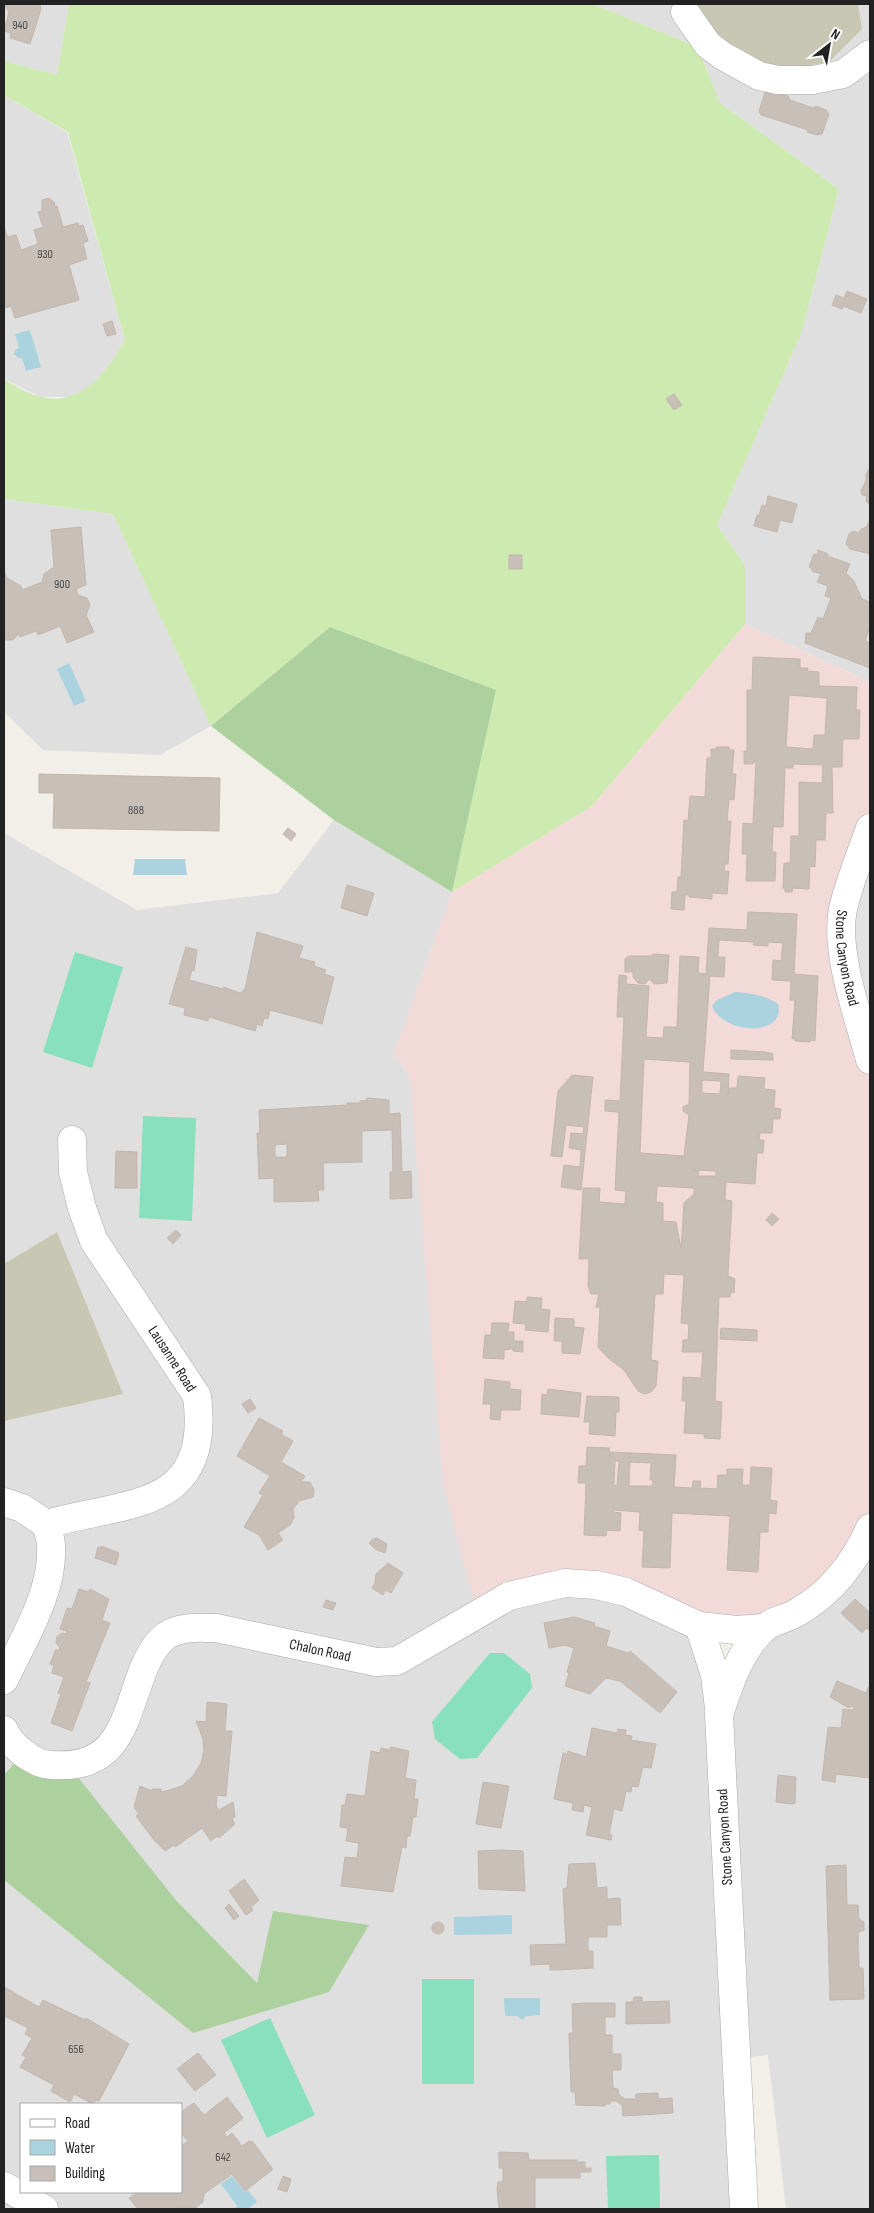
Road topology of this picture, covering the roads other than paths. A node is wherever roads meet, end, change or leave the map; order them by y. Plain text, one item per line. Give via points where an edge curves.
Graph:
1 (685, 12) dead end
2 (869, 54) edge
3 (870, 828) edge
4 (870, 1060) edge
5 (72, 1140) dead end
6 (4, 1502) edge
7 (46, 1524) junction
8 (870, 1528) edge
9 (699, 1626) junction
10 (764, 1628) junction
11 (4, 1680) edge
12 (719, 1715) junction
13 (4, 1730) edge
14 (4, 2186) edge
15 (44, 2209) edge
16 (744, 2209) edge

1 - 2 street via 708,45 759,76 778,80 813,80 843,74
3 - 4 street, Stone Canyon Road via 843,910 842,941 849,984
5 - 7 street, Lausanne Road via 73,1172 94,1241 197,1396 199,1433 191,1462 180,1479 164,1493 144,1502
6 - 7 street via 22,1508
7 - 11 street via 51,1544 51,1566 46,1589
8 - 10 street, Stone Canyon Road via 853,1561 814,1603
9 - 10 street, Chalon Road via 736,1630
9 - 12 street via 715,1675
9 - 13 street, Chalon Road via 626,1592 596,1585 565,1583 509,1596 397,1661 376,1662 216,1628 189,1628 167,1635 154,1648 117,1738 104,1754 87,1763 46,1765 23,1753
10 - 12 street, Stone Canyon Road via 750,1643 736,1668
12 - 16 street, Stone Canyon Road
14 - 15 street

